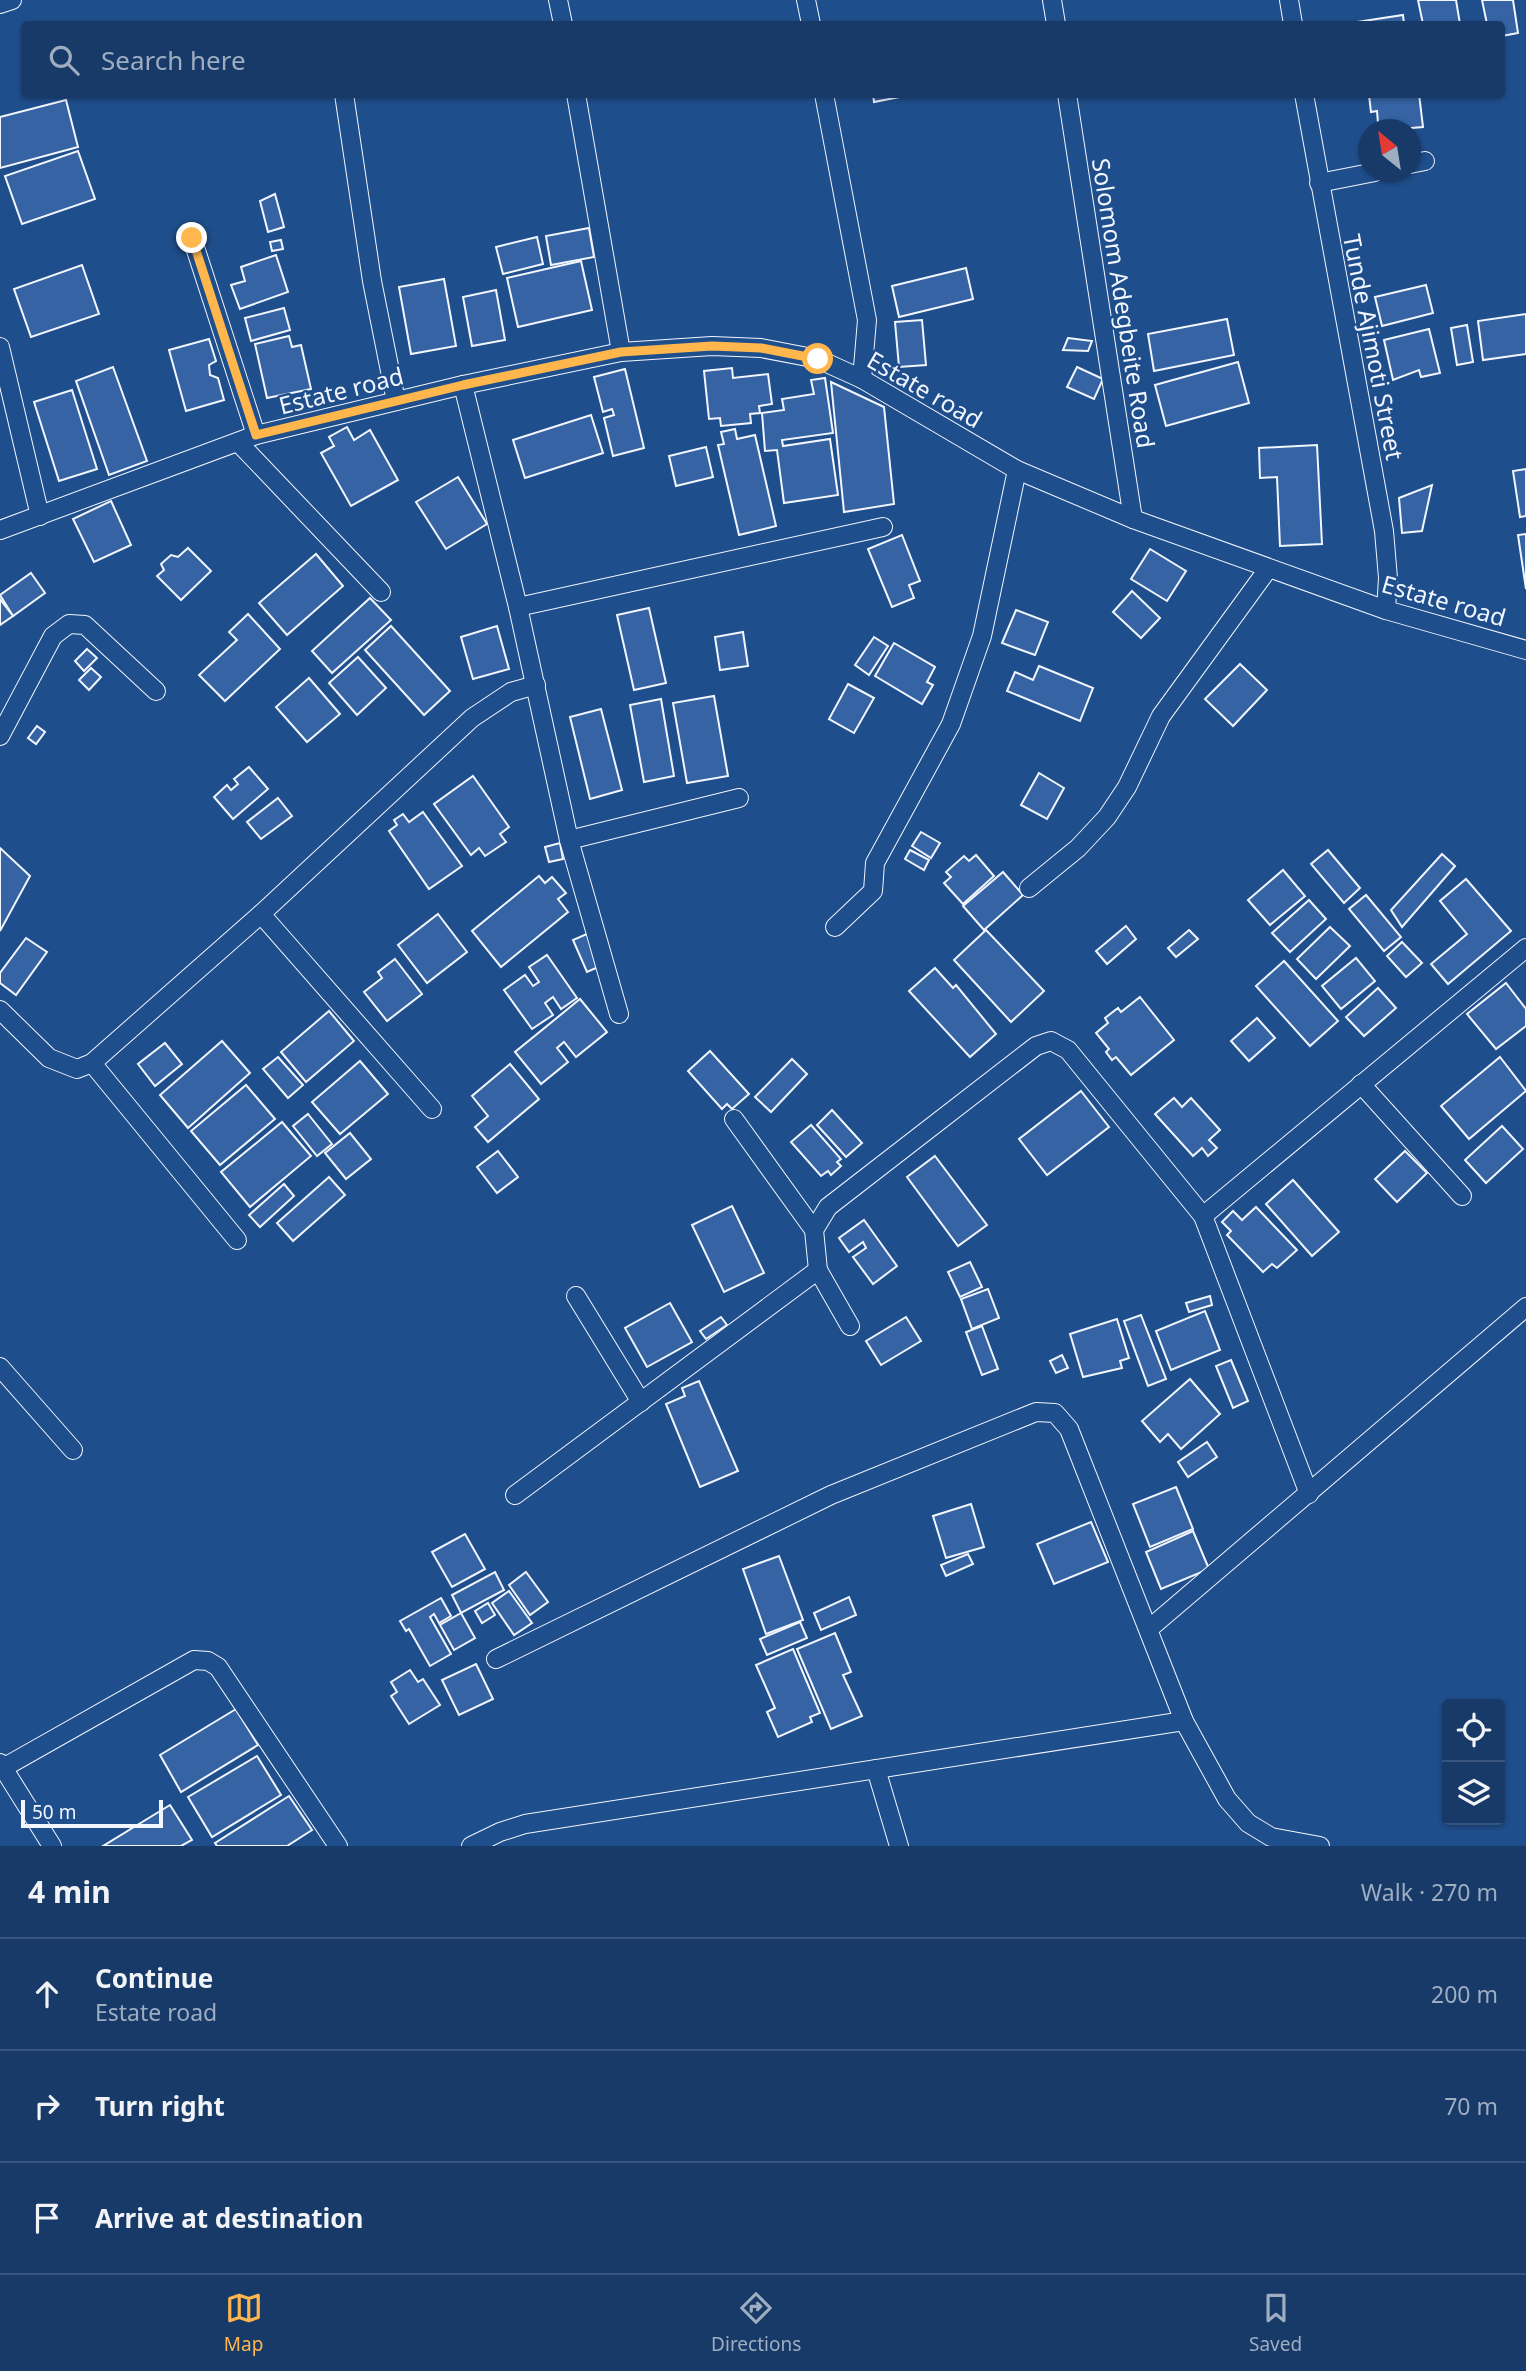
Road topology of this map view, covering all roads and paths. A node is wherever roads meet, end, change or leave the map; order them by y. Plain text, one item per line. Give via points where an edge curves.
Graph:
1 (12, 0) edge
2 (558, 0) edge
3 (806, 0) edge
4 (1052, 0) edge
5 (1289, 0) edge
6 (0, 4) edge
7 (562, 21) edge
8 (810, 21) edge
9 (1055, 21) edge
10 (1292, 21) edge
11 (345, 98) edge
12 (577, 98) edge
13 (825, 98) edge
14 (1068, 98) edge
15 (1305, 98) edge
16 (1358, 175) edge
17 (1319, 183) junction
18 (192, 238) dead end
19 (0, 347) edge
20 (621, 352) junction
21 (862, 379) junction
22 (463, 385) junction
23 (396, 401) junction
24 (256, 435) junction
25 (238, 442) junction
26 (1017, 470) junction
27 (40, 516) junction
28 (1133, 519) junction
29 (883, 527) dead end
30 (0, 530) edge
31 (1268, 569) junction
32 (381, 592) dead end
33 (518, 607) junction
34 (1386, 610) junction
35 (1526, 650) edge
36 (536, 685) junction
37 (156, 691) dead end
38 (0, 736) edge
39 (739, 798) dead end
40 (569, 840) junction
41 (1029, 888) dead end
42 (261, 914) junction
43 (835, 927) dead end
44 (1526, 948) edge
45 (0, 1010) edge
46 (620, 1014) dead end
47 (92, 1063) junction
48 (1361, 1084) junction
49 (432, 1108) dead end
50 (734, 1119) dead end
51 (1462, 1196) dead end
52 (1203, 1216) junction
53 (814, 1230) junction
54 (237, 1240) dead end
55 (818, 1270) junction
56 (576, 1296) dead end
57 (1526, 1307) edge
58 (850, 1326) dead end
59 (0, 1367) edge
60 (641, 1402) junction
61 (73, 1450) dead end
62 (1309, 1494) junction
63 (515, 1495) dead end
64 (1150, 1629) junction
65 (496, 1659) dead end
66 (1184, 1721) junction
67 (2, 1765) edge
68 (876, 1769) junction
69 (52, 1846) edge
70 (338, 1846) edge
71 (471, 1846) edge
72 (899, 1846) edge
73 (1320, 1846) edge

1 - 6 street
2 - 7 street
3 - 8 street
4 - 9 street
5 - 10 street
11 - 23 street via 372,281
12 - 20 street
13 - 21 street via 867,320
14 - 28 street, Solomom Adegbeite Road
15 - 17 street, Tunde Ajimoti Street
16 - 17 street
17 - 34 street, Tunde Ajimoti Street via 1384,531
18 - 24 street
19 - 27 street
20 - 21 street, Estate road via 761,348 818,359
20 - 22 street, Estate road
21 - 26 street, Estate road
22 - 23 street, Estate road
22 - 33 street
23 - 24 street, Estate road
24 - 25 street, Estate road
25 - 27 street, Estate road
25 - 32 street
26 - 28 street, Estate road
26 - 43 street via 982,636 951,724 875,863 873,891
27 - 30 street, Estate road
28 - 31 street, Estate road
29 - 33 street
31 - 34 street, Estate road
31 - 41 street via 1161,716 1128,787 1107,817
33 - 36 street
34 - 35 street, Estate road
36 - 40 street
36 - 42 street via 511,692 471,718
37 - 38 street via 85,625 69,624 53,636
39 - 40 street
40 - 46 street
42 - 47 street
42 - 49 street
44 - 48 street
45 - 47 street via 49,1058 77,1069
47 - 54 street
48 - 51 street
48 - 52 street
50 - 53 street
52 - 53 street via 1068,1050 1051,1041 1037,1046 828,1208
52 - 62 street
53 - 55 street
55 - 58 street
55 - 60 street
56 - 60 street
57 - 62 street
59 - 61 street
60 - 63 street
62 - 64 street
64 - 65 street via 1069,1429 1055,1413 1036,1412 831,1495
64 - 66 street
66 - 68 street
66 - 73 street via 1227,1799 1248,1823 1271,1838
67 - 69 street
67 - 70 street via 194,1660 208,1661 218,1667
68 - 71 street via 525,1825
68 - 72 street

